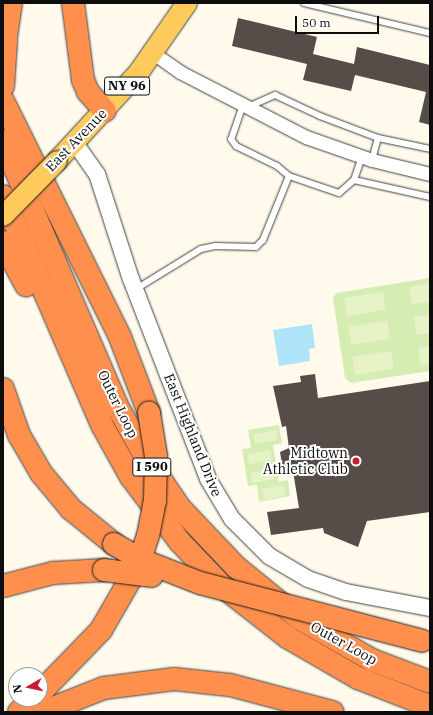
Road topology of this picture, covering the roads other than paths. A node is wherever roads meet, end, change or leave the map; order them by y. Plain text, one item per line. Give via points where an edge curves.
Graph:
1 (11, 3) edge
2 (73, 3) edge
3 (187, 3) edge
4 (304, 3) edge
5 (430, 33) edge
6 (4, 47) edge
7 (153, 53) junction
8 (3, 86) edge
9 (3, 101) edge
10 (245, 106) junction
11 (105, 111) junction
12 (378, 138) junction
13 (3, 141) edge
14 (75, 143) junction
15 (430, 149) edge
16 (367, 158) junction
17 (430, 174) edge
18 (289, 176) junction
19 (354, 180) junction
20 (3, 196) edge
21 (430, 197) edge
22 (3, 216) edge
23 (3, 242) edge
24 (135, 290) junction
25 (3, 389) edge
26 (93, 406) junction
27 (3, 586) edge
28 (220, 589) junction
29 (430, 608) edge
30 (426, 642) edge
31 (430, 682) edge
32 (48, 685) edge
33 (430, 706) edge
34 (43, 712) edge
35 (332, 712) edge

1 - 6 highway
2 - 11 highway via 83,80 88,92
3 - 7 main road, East Avenue / NY 96
4 - 5 lane
6 - 8 highway
7 - 10 street via 180,72
7 - 11 main road, East Avenue / NY 96
9 - 32 highway, bridge via 122,341 149,413 156,456 155,501 148,536 138,566 101,630
10 - 12 lane via 276,95 320,116
10 - 16 street via 306,137
10 - 18 lane via 231,139 236,146 277,166
11 - 14 main road, East Avenue / NY 96
12 - 15 lane
12 - 16 lane
13 - 31 highway, Outer Loop / I 590 via 116,404 146,458 180,508 222,554 284,607 366,656
14 - 22 main road, East Avenue / NY 96, bridge
14 - 24 street, East Highland Drive via 97,174
16 - 17 street
16 - 19 lane
18 - 19 lane via 339,193
18 - 24 lane via 263,240 256,247 215,246 200,249
19 - 21 lane
20 - 26 highway, Outer Loop / I 590
23 - 26 highway
24 - 29 street, East Highland Drive via 211,485 246,536 281,565 314,582 346,592
25 - 28 highway, bridge via 19,434 41,473 71,509 114,544 158,567
26 - 33 highway, Outer Loop / I 590 via 120,459 155,511 222,586 270,625 323,659 358,678
27 - 28 highway, bridge via 54,573 104,570
28 - 30 highway, bridge
34 - 35 highway via 104,688 174,679 234,686

